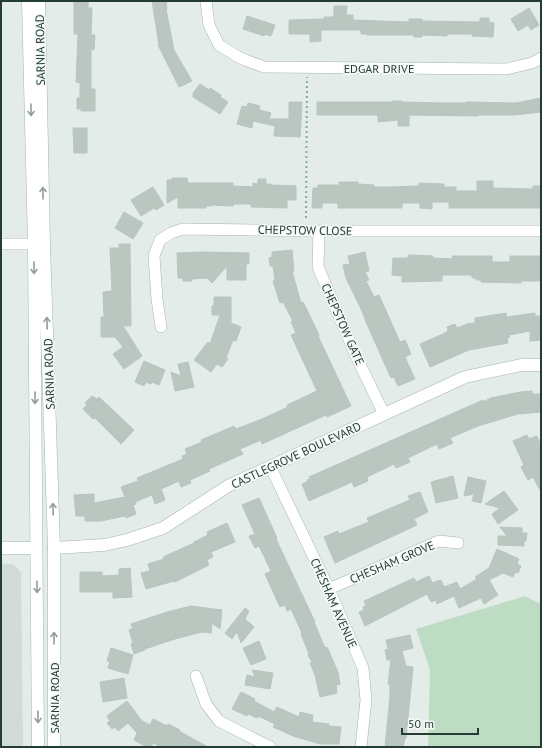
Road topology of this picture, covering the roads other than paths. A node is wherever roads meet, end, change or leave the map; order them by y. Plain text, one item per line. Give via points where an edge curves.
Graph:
1 (28, 1) edge
2 (39, 1) edge
3 (206, 1) edge
4 (541, 58) edge
5 (319, 231) junction
6 (541, 231) edge
7 (1, 244) edge
8 (39, 244) junction
9 (161, 327) dead end
10 (541, 365) edge
11 (384, 414) junction
12 (270, 466) junction
13 (458, 543) dead end
14 (1, 548) edge
15 (36, 548) junction
16 (54, 548) junction
17 (329, 589) junction
18 (196, 676) dead end
19 (38, 747) edge
20 (54, 747) edge
21 (270, 747) edge
22 (361, 747) edge

1 -> 8 main road, SARNIA ROAD
8 -> 2 main road, SARNIA ROAD
3 - 4 street, EDGAR DRIVE via 209,25 219,45 240,58 264,67 506,69 532,63
5 - 6 street, CHEPSTOW CLOSE
5 - 9 street, CHEPSTOW CLOSE via 183,229 171,233 160,240 154,256
5 - 11 street, CHEPSTOW GATE via 318,267
7 - 8 street
8 -> 15 main road, SARNIA ROAD
16 -> 8 main road, SARNIA ROAD
10 - 11 main road, CASTLEGROVE BOULEVARD via 521,365 465,377
11 - 12 main road, CASTLEGROVE BOULEVARD
12 - 16 main road, CASTLEGROVE BOULEVARD via 228,486 163,528 104,545
12 - 17 street, CHESHAM AVENUE
13 - 17 street, CHESHAM GROVE via 439,542
14 - 15 main road
15 - 16 street
15 -> 19 main road, SARNIA ROAD
20 -> 16 main road, SARNIA ROAD
17 - 22 street, CHESHAM AVENUE via 363,668 366,700
18 - 21 street via 206,704 220,721

